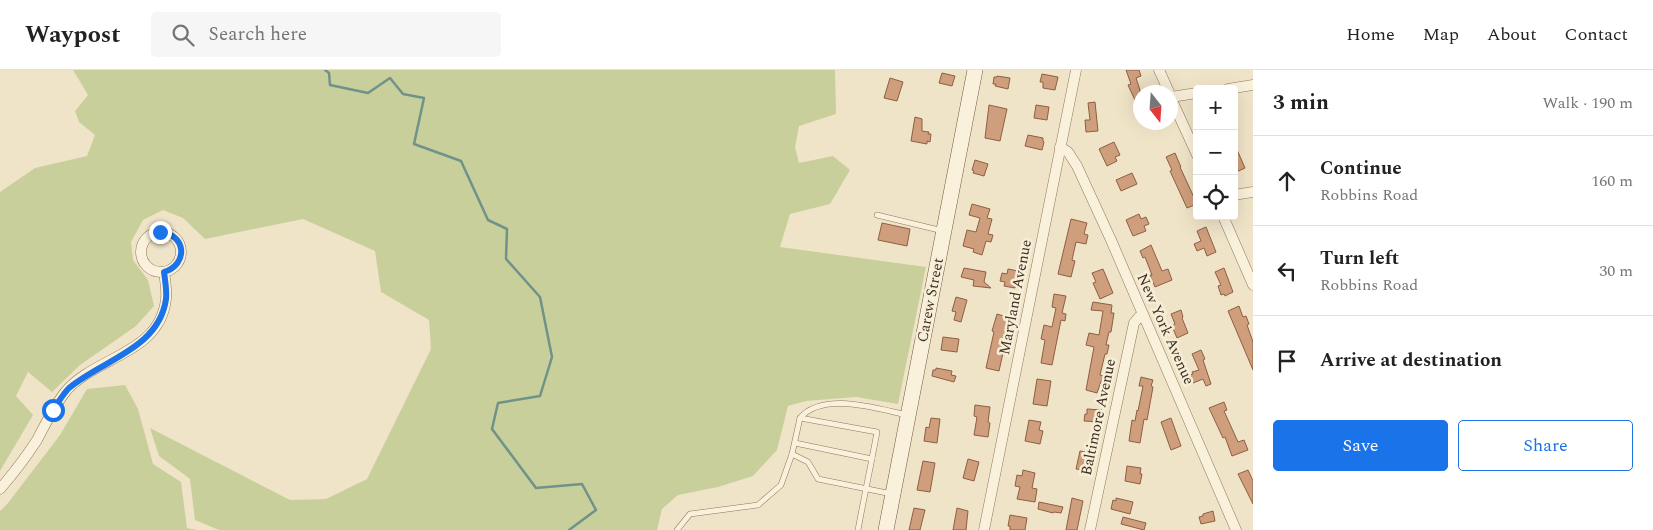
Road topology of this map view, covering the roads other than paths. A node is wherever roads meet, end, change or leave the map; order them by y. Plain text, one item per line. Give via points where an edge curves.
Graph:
1 (976, 70) edge
2 (1076, 70) edge
3 (1159, 70) edge
4 (1166, 85) edge
5 (1253, 85) edge
6 (1238, 87) edge
7 (1193, 93) edge
8 (1178, 95) edge
9 (1178, 112) edge
10 (1193, 146) edge
11 (1060, 147) junction
12 (1253, 192) edge
13 (1238, 194) edge
14 (877, 215) dead end
15 (1225, 220) edge
16 (943, 231) junction
17 (164, 272) junction
18 (1253, 285) edge
19 (1142, 315) junction
20 (908, 415) junction
21 (800, 418) junction
22 (795, 443) junction
23 (792, 454) junction
24 (872, 459) junction
25 (0, 489) edge
26 (866, 489) junction
27 (892, 494) junction
28 (677, 530) edge
29 (858, 530) edge
30 (886, 530) edge
31 (984, 530) edge
32 (1090, 530) edge
33 (1236, 530) edge

1 - 16 street, Carew Street
2 - 11 street, Maryland Avenue
3 - 4 street
5 - 6 street
7 - 8 street
9 - 10 street
11 - 19 street, New York Avenue via 1068,152 1077,166
11 - 31 street, Maryland Avenue
12 - 13 street
14 - 16 lane
15 - 18 street
16 - 20 street, Carew Street
17 - 17 street via 180,260 180,246 173,235 160,232 143,241 140,254 146,266
17 - 25 street via 166,298 155,328 140,344 86,375 67,390 36,441
19 - 32 street, Baltimore Avenue via 1134,323
19 - 33 street, New York Avenue
20 - 21 lane via 847,403 806,410
20 - 27 street, Carew Street
21 - 22 lane
21 - 24 lane via 877,432
22 - 23 lane
22 - 24 lane
23 - 26 lane via 808,462 818,478
23 - 28 lane via 781,485 758,505 690,514
24 - 26 lane
26 - 27 lane
26 - 29 lane
27 - 30 street, Carew Street

